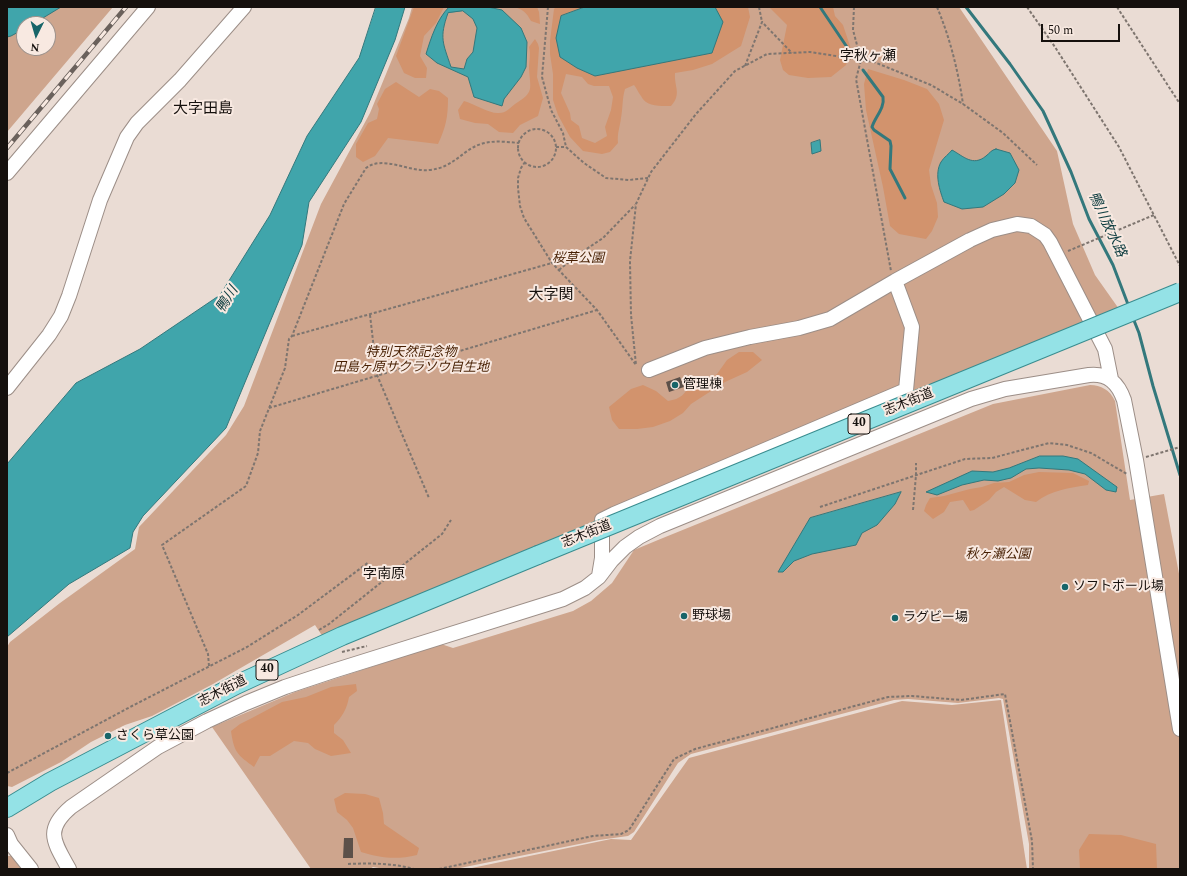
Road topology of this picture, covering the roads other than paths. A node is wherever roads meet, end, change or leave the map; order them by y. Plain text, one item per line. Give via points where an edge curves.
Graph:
1 (148, 7) edge
2 (244, 7) edge
3 (7, 174) edge
4 (895, 281) junction
5 (1180, 292) edge
6 (649, 370) dead end
7 (1111, 380) junction
8 (7, 388) edge
9 (906, 390) junction
10 (915, 421) junction
11 (599, 577) junction
12 (1180, 729) edge
13 (7, 808) edge
14 (7, 835) edge
15 (31, 869) edge
16 (69, 869) edge

1 - 3 street
2 - 8 street via 127,137 100,200 60,316 49,336
4 - 6 street via 844,312 815,325 705,348
4 - 7 street via 992,230 1017,224 1030,226 1045,235 1058,255 1106,349
4 - 9 street via 912,327
5 - 13 main road, 志木街道 / 40, bridge via 342,636 242,681 50,782
7 - 10 street via 1096,374 1005,389
7 - 12 street via 1121,391 1126,409
9 - 10 street
9 - 11 street via 602,520
10 - 11 street via 644,534 625,547
11 - 16 street via 585,588 563,599 285,687 207,721 158,747 71,806 57,822 53,831 54,836
14 - 15 street

